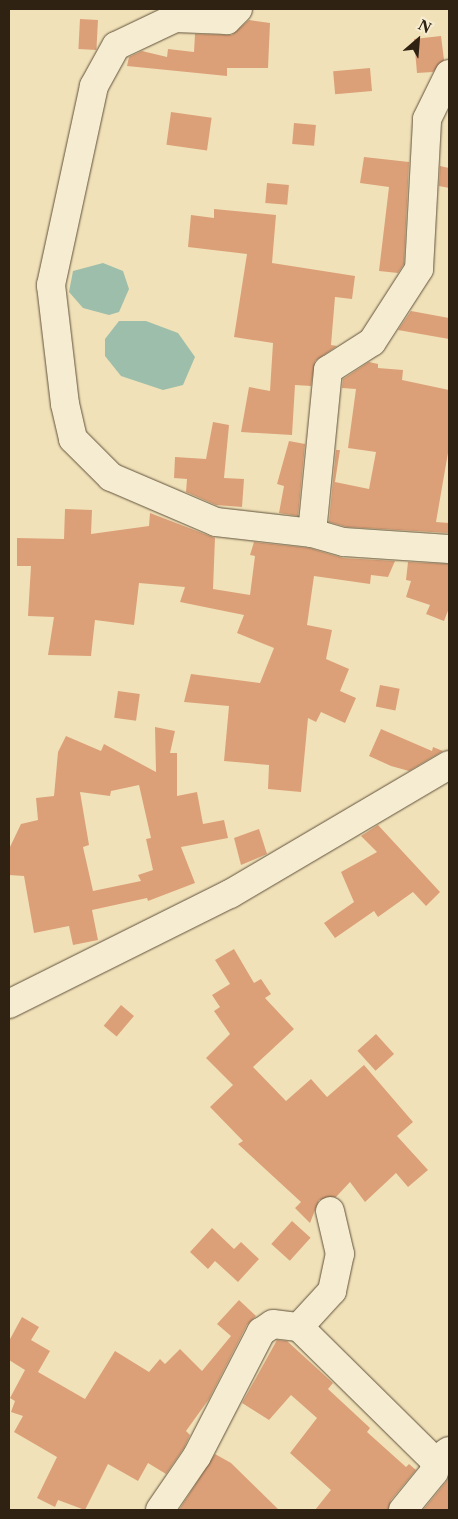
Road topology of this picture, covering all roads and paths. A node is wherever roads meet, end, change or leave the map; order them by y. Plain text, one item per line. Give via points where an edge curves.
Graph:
1 (238, 9) edge
2 (449, 74) edge
3 (312, 533) junction
4 (449, 549) edge
5 (449, 765) edge
6 (9, 1004) edge
7 (330, 1211) dead end
8 (299, 1326) junction
9 (442, 1456) edge
10 (160, 1510) edge
11 (403, 1510) edge

1 - 3 street via 227,20 175,18 110,51 94,86 51,285 65,404 73,439 111,477 151,498 216,522
2 - 3 street via 427,120 419,270 372,342 328,370
3 - 4 street via 344,542
5 - 6 street via 230,894
7 - 8 street via 340,1254 332,1291
8 - 9 street
8 - 10 street via 273,1324 261,1332 197,1456
9 - 11 street via 434,1472

